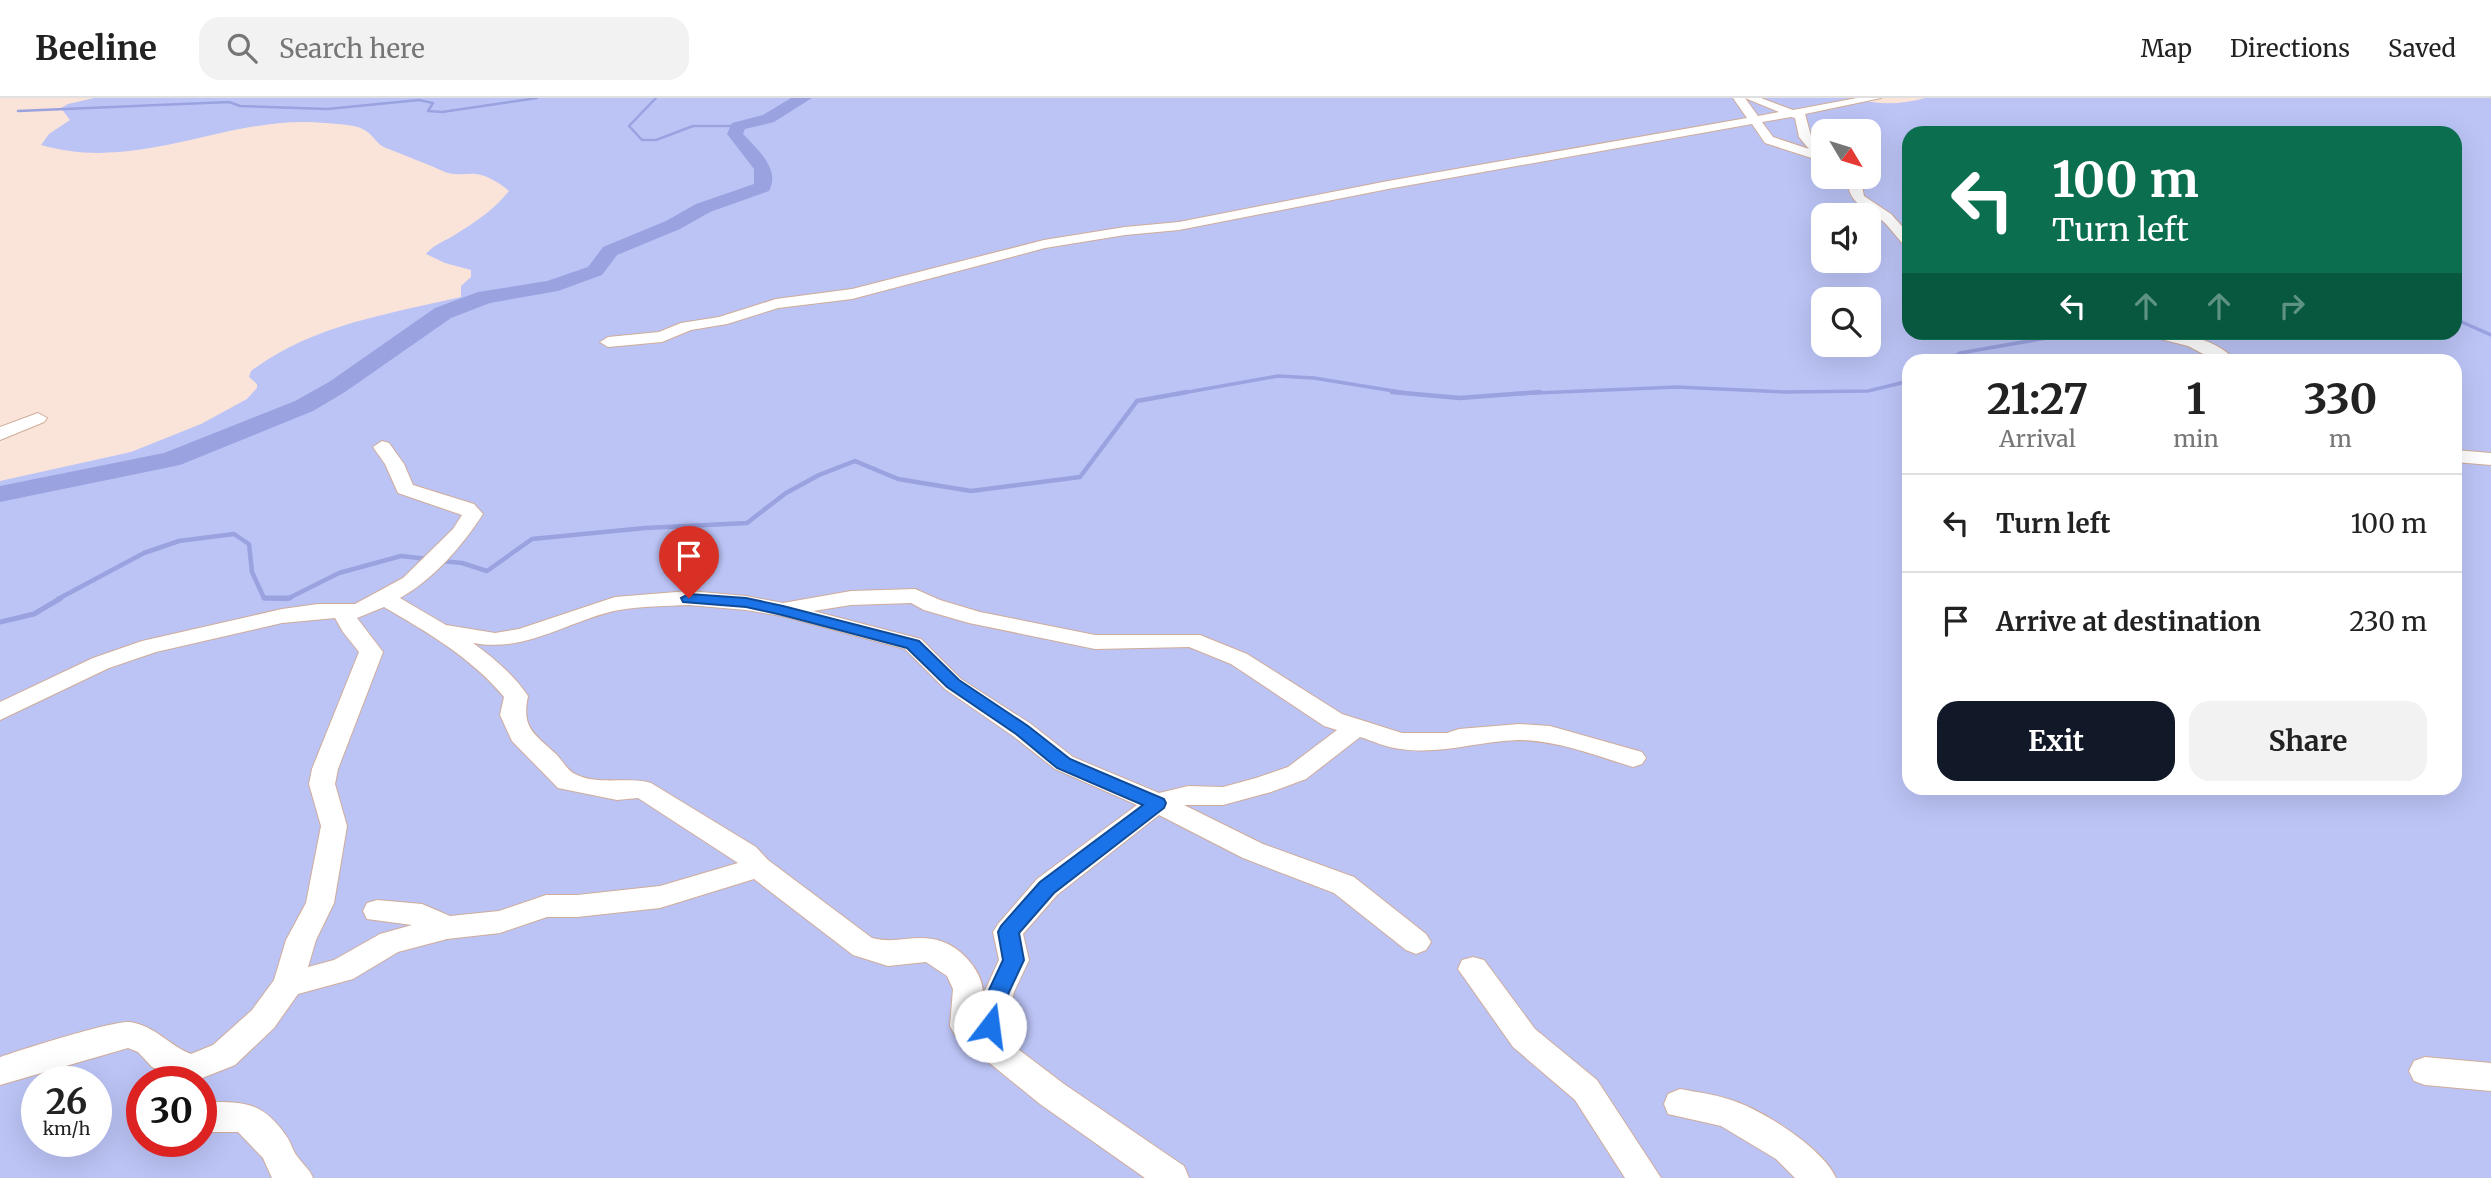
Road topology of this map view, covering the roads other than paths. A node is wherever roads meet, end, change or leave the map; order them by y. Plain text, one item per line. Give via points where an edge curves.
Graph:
1 (1739, 98) edge
2 (1751, 98) edge
3 (1801, 98) edge
4 (1875, 98) edge
5 (1793, 113) junction
6 (1754, 120) junction
7 (1811, 144) edge
8 (1811, 153) edge
9 (1853, 189) edge
10 (1902, 234) edge
11 (2185, 340) edge
12 (608, 342) dead end
13 (2216, 354) edge
14 (38, 418) dead end
15 (0, 434) edge
16 (382, 447) dead end
17 (2462, 457) edge
18 (2491, 459) edge
19 (385, 598) junction
20 (783, 610) junction
21 (345, 613) junction
22 (440, 631) junction
23 (0, 712) edge
24 (1356, 727) junction
25 (1633, 758) dead end
26 (1157, 803) junction
27 (758, 867) junction
28 (377, 911) dead end
29 (447, 928) junction
30 (1416, 942) dead end
31 (1473, 969) dead end
32 (288, 985) junction
33 (1002, 1055) junction
34 (0, 1071) edge
35 (2425, 1071) dead end
36 (2491, 1076) edge
37 (1681, 1104) dead end
38 (217, 1117) edge
39 (1172, 1177) edge
40 (296, 1178) edge
41 (1644, 1178) edge
42 (1819, 1178) edge

1 - 6 street
2 - 5 street
3 - 5 street
4 - 5 street
5 - 6 street
5 - 7 street via 1800,116
6 - 8 street via 1769,140
6 - 12 street via 1179,226 1044,244 852,294 776,304 722,321 687,326 662,337
9 - 10 street via 1863,205 1886,217
11 - 13 street
14 - 15 street
16 - 19 street via 405,489 467,508 472,514 460,533 411,583
17 - 18 street
19 - 21 street
19 - 22 street
20 - 22 street via 689,598 615,604 495,640
20 - 24 street via 851,598 915,596 977,618 1094,642 1192,639 1239,659 1333,720
20 - 26 street via 913,644 953,684 1064,763
21 - 23 street via 282,616 150,646 101,663
21 - 32 street via 348,628 371,652 324,769 322,784 334,826 320,903 301,940
22 - 27 street via 503,678 516,696 512,715 524,741 567,782 617,791 642,789 746,854
24 - 25 street via 1401,741 1550,734
24 - 26 street via 1297,773 1223,796 1188,794
26 - 30 street via 1253,851 1344,885
26 - 33 street via 1047,887 1008,932 1014,960 990,1026
27 - 29 street via 660,897 546,906 499,922
27 - 33 street via 863,947 888,954 931,950 959,968 968,989 966,1026
28 - 29 street via 422,915
29 - 32 street via 390,942 342,970
31 - 41 street via 1524,1038 1586,1090
32 - 34 street via 263,1019 215,1061 200,1066 191,1068 163,1057 149,1042 128,1035
33 - 39 street
35 - 36 street
37 - 42 street via 1727,1113 1788,1148
38 - 40 street via 246,1117

